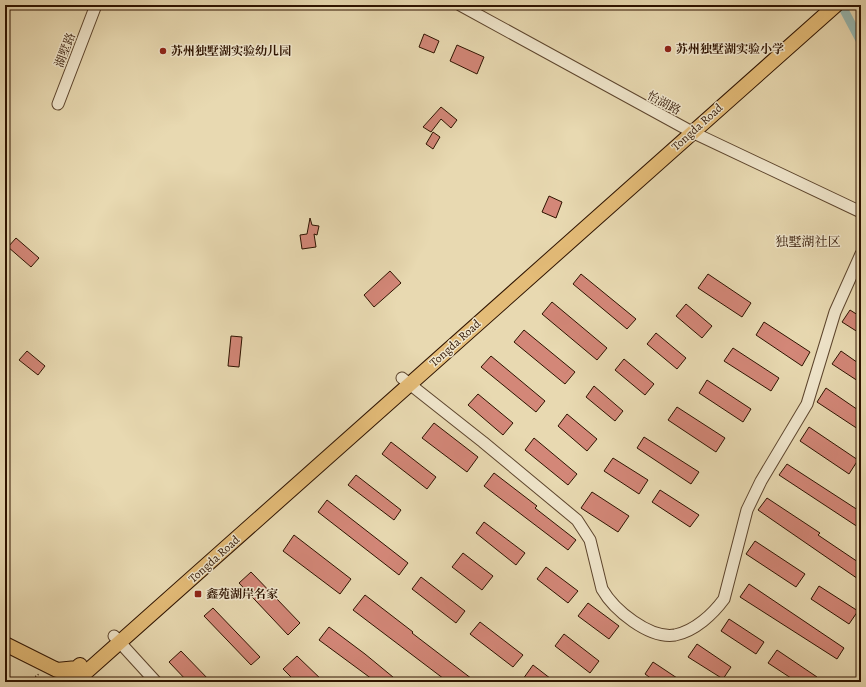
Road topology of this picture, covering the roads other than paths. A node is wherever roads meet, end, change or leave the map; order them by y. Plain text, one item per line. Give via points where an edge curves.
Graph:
1 (96, 5) edge
2 (460, 5) edge
3 (821, 5) edge
4 (836, 5) edge
5 (58, 104) dead end
6 (687, 130) junction
7 (861, 212) edge
8 (861, 254) edge
9 (406, 381) junction
10 (117, 639) junction
11 (5, 644) edge
12 (76, 675) edge
13 (61, 682) edge
14 (156, 682) edge

1 - 5 street, 湖墅路
2 - 6 street, 怡湖路
3 - 6 main road, Tongda Road
4 - 6 main road, Tongda Road
6 - 7 street, 怡湖路
6 - 9 main road, Tongda Road
8 - 9 street via 835,312 808,404 761,481 747,510 724,599 716,610 700,623 674,635 658,633 629,620 602,589 590,540 577,520
9 - 10 main road, Tongda Road
10 - 12 main road, Tongda Road
10 - 14 street
11 - 12 main road via 57,670
12 - 13 main road, Tongda Road

